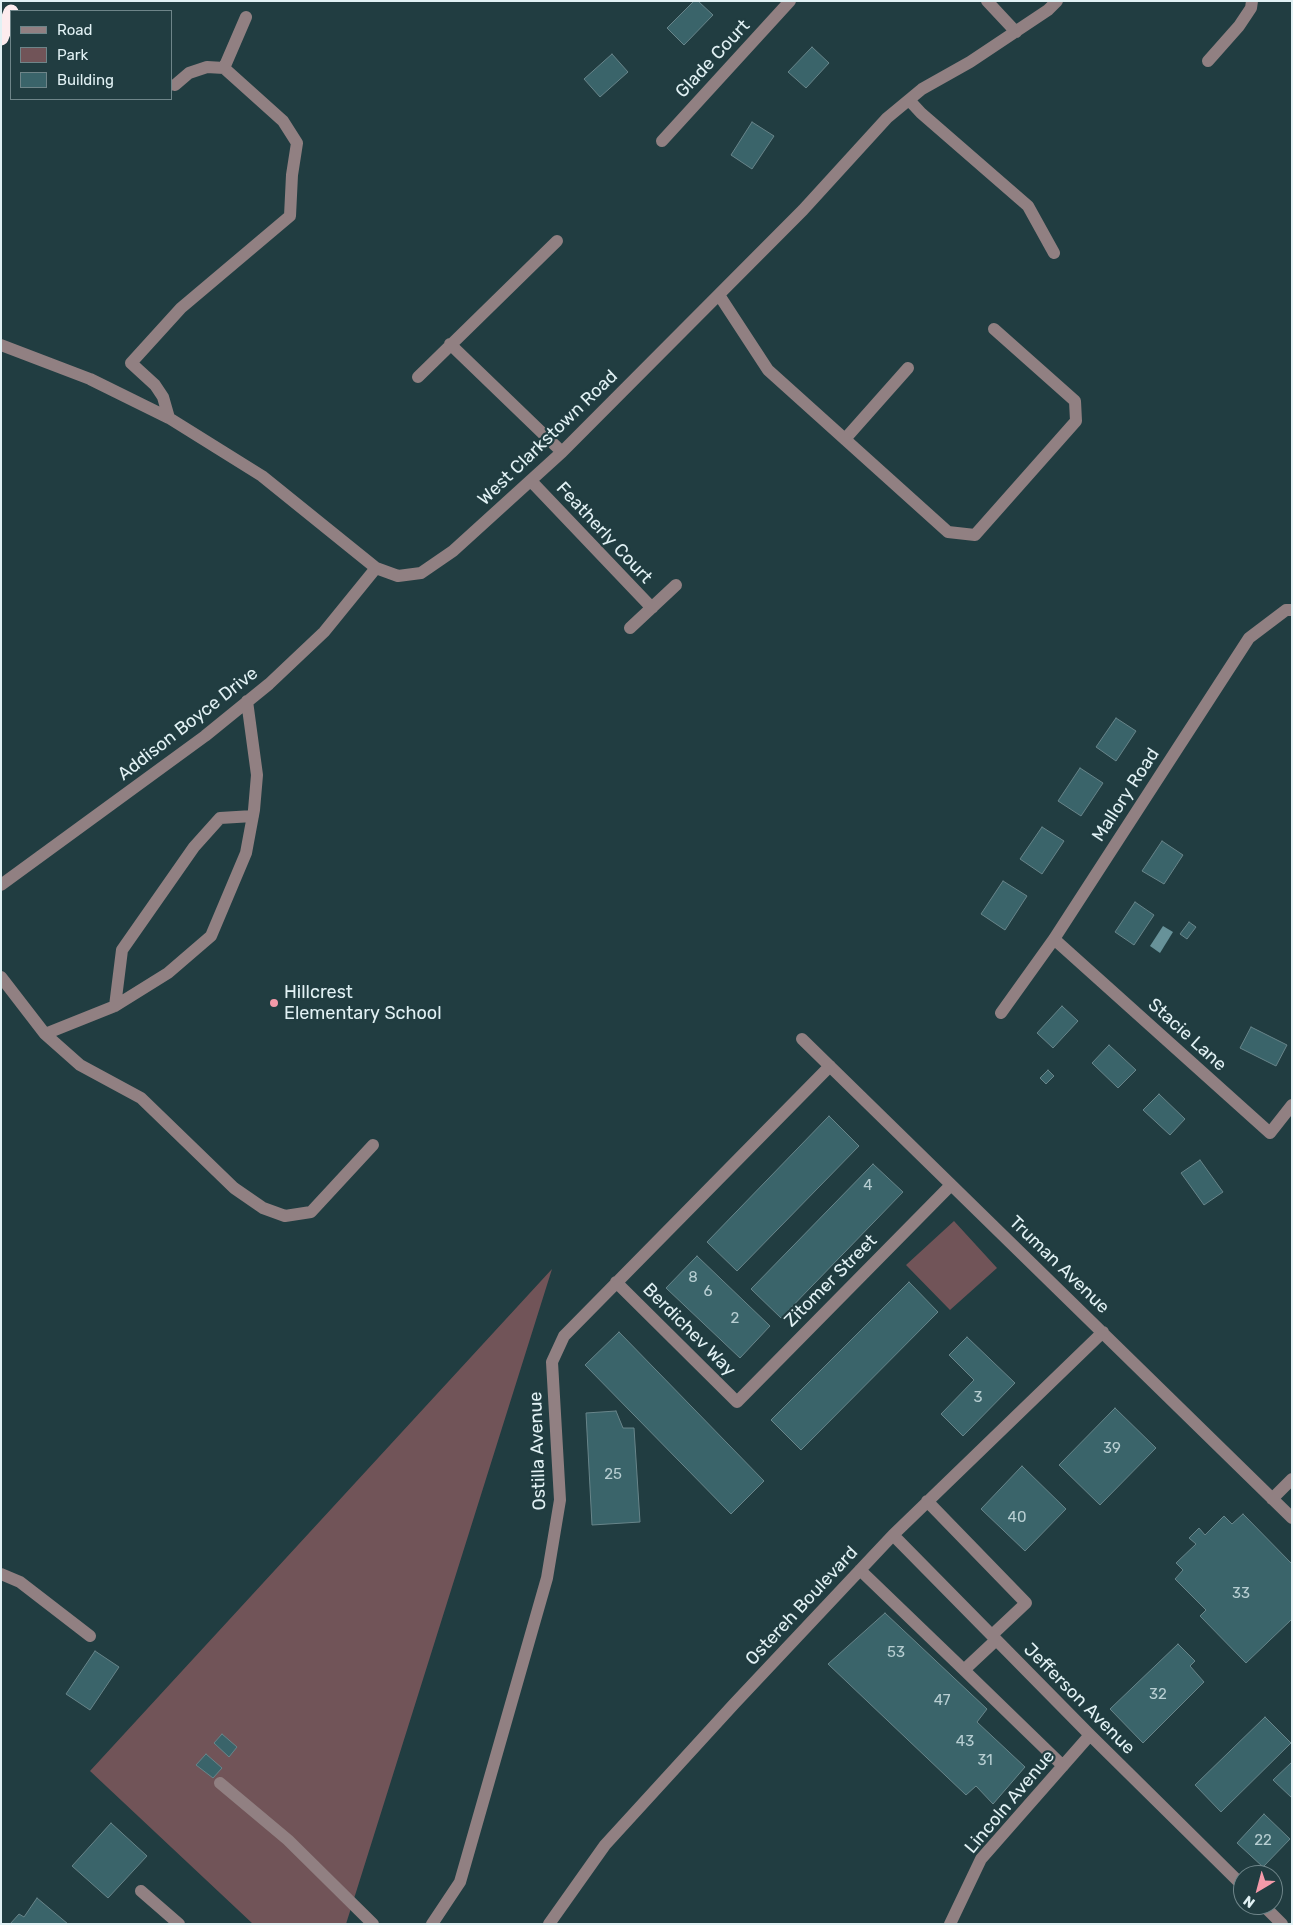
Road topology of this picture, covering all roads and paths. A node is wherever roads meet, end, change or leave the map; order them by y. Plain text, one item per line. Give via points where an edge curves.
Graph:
1 (790, 1) edge
2 (987, 1) edge
3 (1057, 1) edge
4 (1252, 1) edge
5 (10, 15) edge
6 (246, 17) dead end
7 (1016, 32) junction
8 (1, 38) edge
9 (1208, 62) dead end
10 (224, 68) junction
11 (175, 85) dead end
12 (909, 100) junction
13 (662, 141) dead end
14 (558, 241) dead end
15 (1054, 253) dead end
16 (719, 295) junction
17 (994, 329) dead end
18 (450, 344) junction
19 (1, 346) edge
20 (908, 368) dead end
21 (418, 378) dead end
22 (169, 418) junction
23 (845, 440) junction
24 (562, 452) junction
25 (531, 481) junction
26 (376, 568) junction
27 (676, 585) dead end
28 (652, 608) junction
29 (1292, 610) edge
30 (630, 628) dead end
31 (247, 701) junction
32 (253, 816) junction
33 (1, 885) edge
34 (1054, 939) junction
35 (1, 977) edge
36 (115, 1006) junction
37 (1001, 1013) dead end
38 (45, 1034) junction
39 (802, 1038) dead end
40 (830, 1066) junction
41 (1292, 1105) edge
42 (373, 1145) dead end
43 (951, 1185) junction
44 (616, 1282) junction
45 (1103, 1332) junction
46 (737, 1402) joint
47 (1292, 1479) edge
48 (1272, 1498) junction
49 (927, 1501) junction
50 (1292, 1518) edge
51 (893, 1535) junction
52 (860, 1570) junction
53 (1, 1574) edge
54 (90, 1636) dead end
55 (994, 1638) junction
56 (964, 1670) junction
57 (1090, 1736) junction
58 (1063, 1766) junction
59 (220, 1783) dead end
60 (1233, 1876) edge
61 (141, 1891) dead end
62 (1273, 1915) edge
63 (179, 1924) edge
64 (373, 1924) edge
65 (432, 1924) edge
66 (549, 1924) edge
67 (950, 1924) edge
68 (1282, 1924) edge

1 - 13 street, Glade Court
2 - 7 street
3 - 7 street, West Clarkstown Road
4 - 9 street via 1239,26
5 - 8 highway
6 - 10 street
7 - 12 street, West Clarkstown Road
10 - 11 street via 207,67 189,73
10 - 22 street via 283,122 298,143 290,216 181,308 131,363 163,397
12 - 15 street via 1028,206
12 - 16 street, West Clarkstown Road via 887,118
14 - 18 street
16 - 23 street via 768,370
16 - 24 street, West Clarkstown Road
17 - 23 street via 1074,401 1076,421 975,535 948,532
18 - 21 street
18 - 24 street
19 - 22 street, West Clarkstown Road via 90,379
20 - 23 street
22 - 26 street, West Clarkstown Road via 262,476
24 - 25 street, West Clarkstown Road
25 - 26 street, West Clarkstown Road via 454,551 428,570 398,576
25 - 28 street, Featherly Court
26 - 31 street, Addison Boyce Drive via 324,632
27 - 28 street, Featherly Court
28 - 30 street, Featherly Court
29 - 34 street, Mallory Road via 1286,610 1249,638
31 - 32 street via 257,775
31 - 33 street, Addison Boyce Drive via 162,768
32 - 36 street via 246,853 211,936 168,973
32 - 36 street via 220,818 194,848 122,950
34 - 37 street, Mallory Road
34 - 41 street, Stacie Lane via 1270,1133
35 - 38 street
36 - 38 street
38 - 42 street via 80,1065 141,1098 234,1188 263,1208 285,1216 312,1212
39 - 40 street, Truman Avenue
40 - 43 street, Truman Avenue
40 - 44 street, Ostilla Avenue
43 - 45 street, Truman Avenue
43 - 46 street, Zitomer Street
44 - 46 street, Berdichev Way
44 - 65 street, Ostilla Avenue via 564,1336 552,1362 560,1500 547,1578 460,1882
45 - 48 street, Truman Avenue
45 - 49 street, Ostereh Boulevard
47 - 48 street
48 - 50 street, Truman Avenue
49 - 51 street, Ostereh Boulevard
49 - 55 street via 1026,1603
51 - 52 street, Ostereh Boulevard
51 - 55 street, Jefferson Avenue
52 - 56 street
52 - 66 street, Ostereh Boulevard via 605,1845
53 - 54 street via 20,1582
55 - 56 street
55 - 57 street, Jefferson Avenue
56 - 58 street
57 - 58 street, Lincoln Avenue
57 - 60 street, Jefferson Avenue
58 - 67 street, Lincoln Avenue via 981,1859
59 - 64 street via 288,1840
61 - 63 street
62 - 68 street

